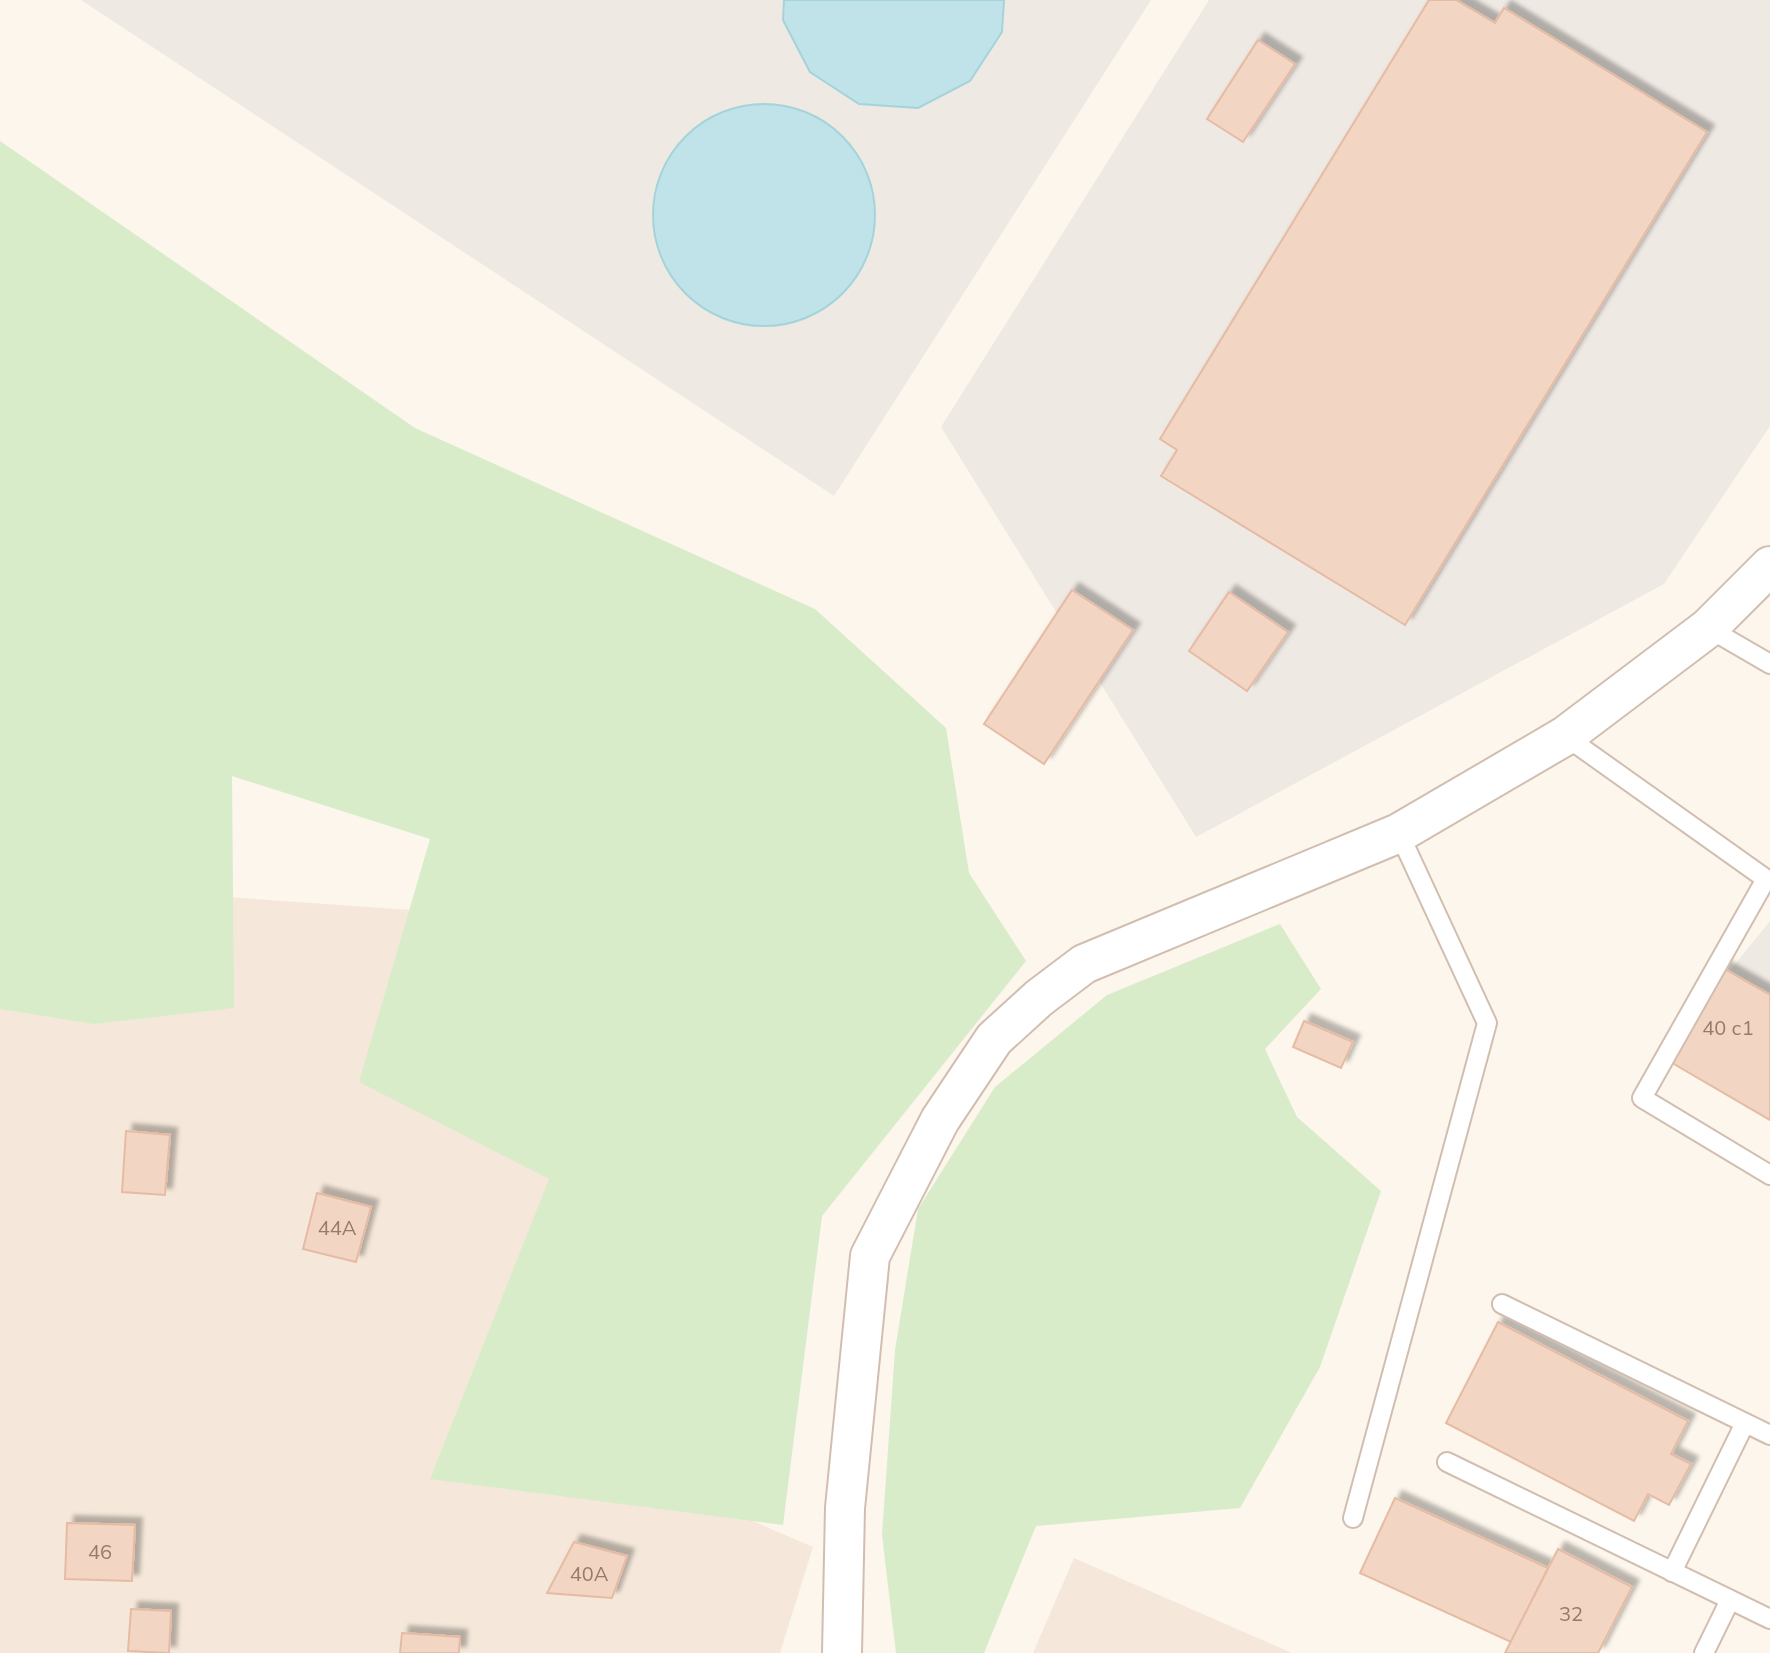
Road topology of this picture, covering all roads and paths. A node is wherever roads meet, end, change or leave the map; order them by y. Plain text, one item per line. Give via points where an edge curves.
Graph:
1 (1770, 566) edge
2 (1708, 628) junction
3 (1770, 664) edge
4 (1565, 736) junction
5 (1399, 833) junction
6 (1768, 880) edge
7 (1770, 1175) edge
8 (1502, 1304) dead end
9 (1745, 1423) junction
10 (1770, 1435) edge
11 (1447, 1462) dead end
12 (1353, 1518) dead end
13 (1672, 1572) junction
14 (1730, 1600) junction
15 (1770, 1619) edge
16 (842, 1653) edge
17 (1704, 1653) edge

1 - 2 street
2 - 3 lane
2 - 4 street
4 - 5 street
4 - 6 lane
5 - 12 lane via 1487,1023
5 - 16 street via 1084,964 994,1039 940,1120 870,1256 845,1508
6 - 7 lane via 1642,1098
8 - 9 lane
9 - 10 lane
9 - 13 lane
11 - 13 lane
13 - 14 lane
14 - 15 lane
14 - 17 lane

